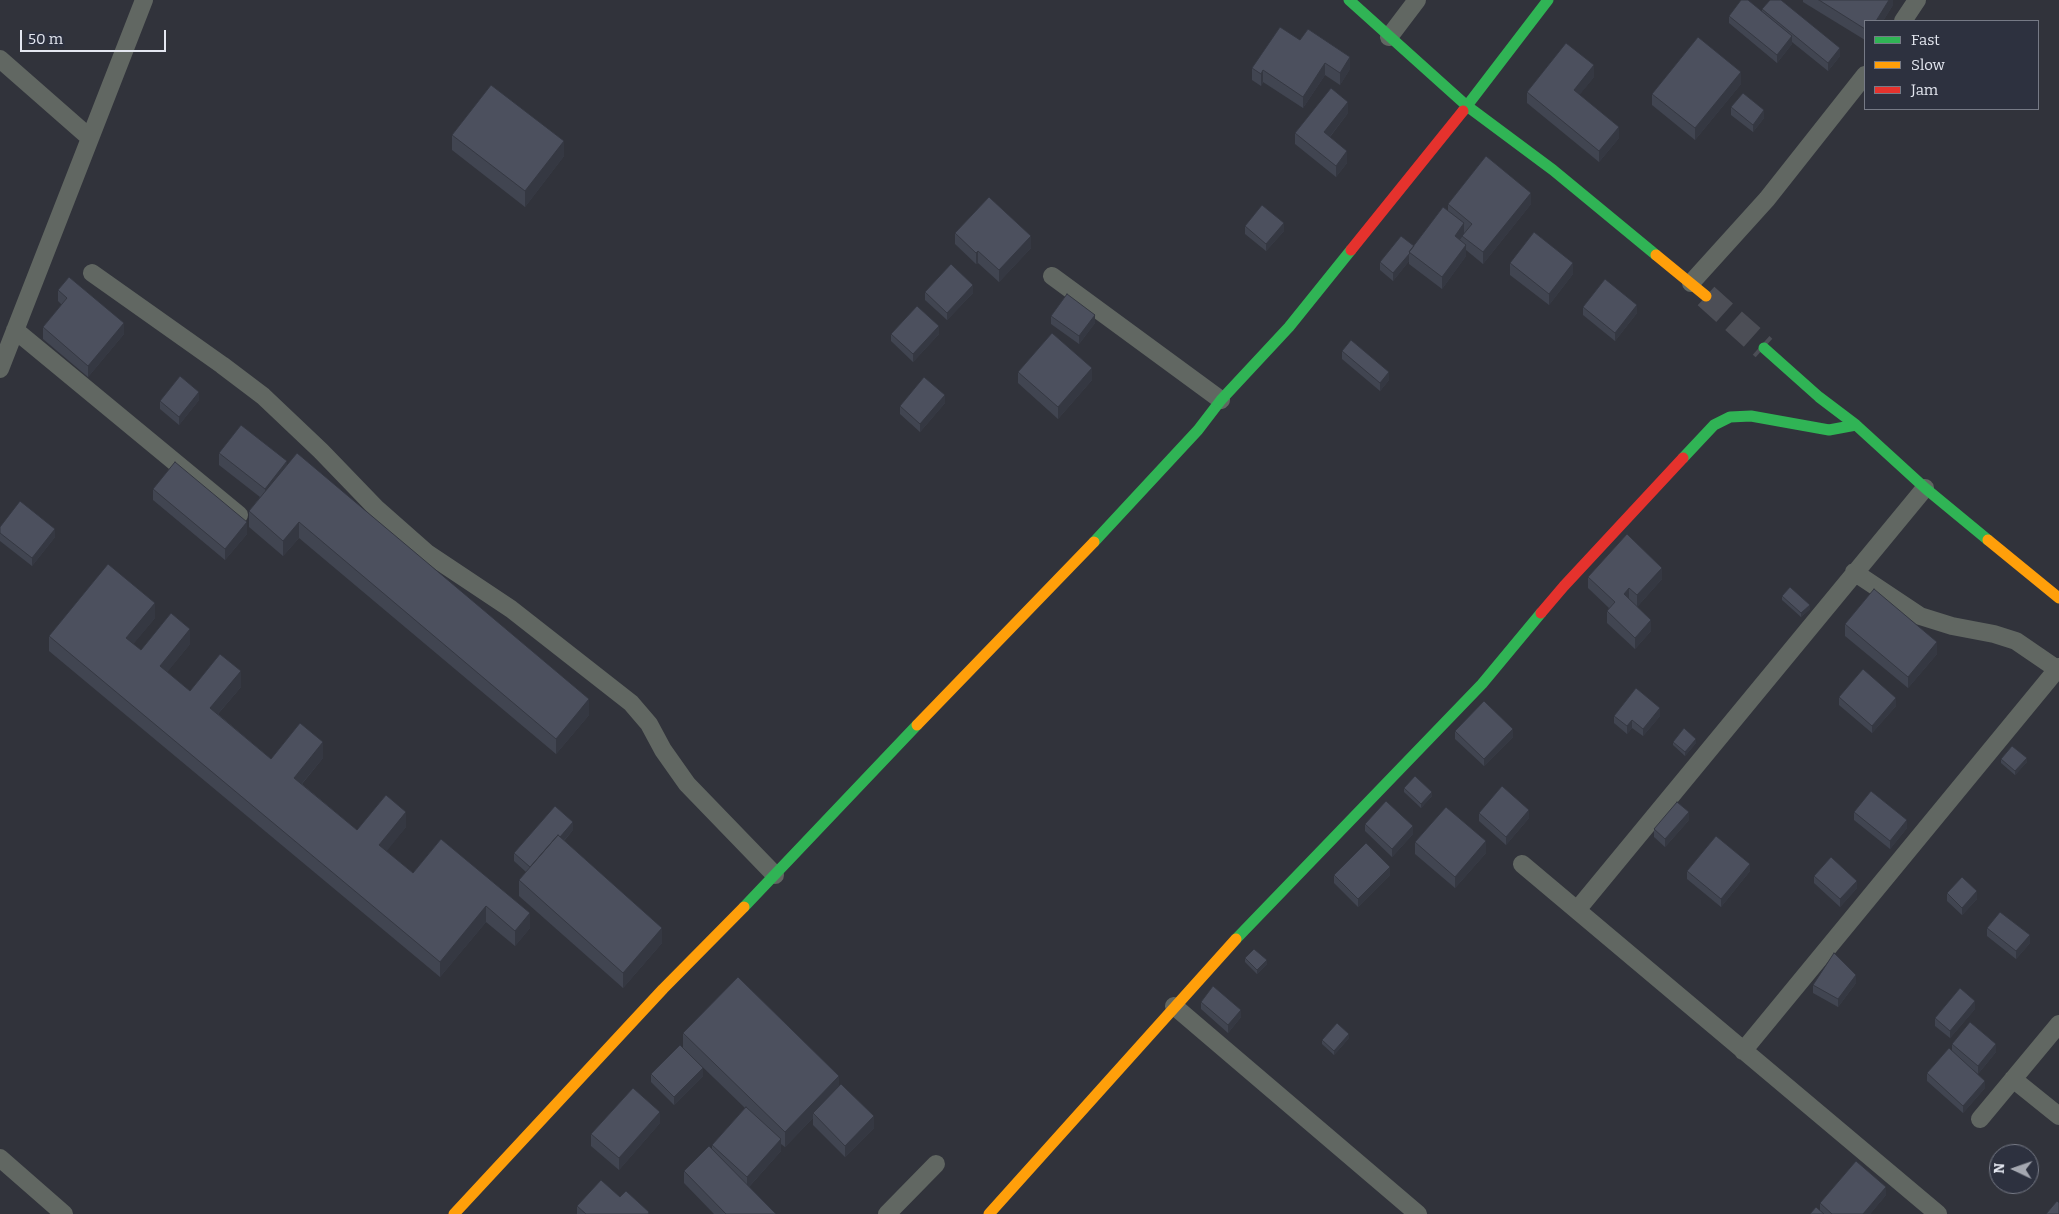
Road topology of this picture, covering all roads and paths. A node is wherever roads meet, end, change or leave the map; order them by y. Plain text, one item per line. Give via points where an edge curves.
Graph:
1 (144, 0) edge
2 (1349, 0) edge
3 (1417, 0) edge
4 (1548, 0) edge
5 (1917, 0) edge
6 (1903, 20) edge
7 (1389, 37) junction
8 (0, 59) edge
9 (1864, 76) edge
10 (1466, 106) junction
11 (90, 138) junction
12 (92, 273) dead end
13 (1052, 276) dead end
14 (1691, 283) junction
15 (1706, 296) tunnel mouth
16 (15, 330) junction
17 (1764, 348) tunnel mouth
18 (0, 369) edge
19 (1222, 400) junction
20 (1856, 425) junction
21 (1925, 488) junction
22 (239, 515) edge
23 (1854, 572) junction
24 (2059, 598) edge
25 (2058, 668) edge
26 (1522, 864) dead end
27 (775, 875) junction
28 (1576, 910) junction
29 (1174, 1006) junction
30 (2059, 1024) edge
31 (1743, 1051) junction
32 (2013, 1079) junction
33 (2059, 1116) edge
34 (1980, 1119) dead end
35 (0, 1158) edge
36 (936, 1164) dead end
37 (64, 1214) edge
38 (454, 1214) edge
39 (887, 1214) edge
40 (989, 1214) edge
41 (1418, 1214) edge
42 (1938, 1214) edge

1 - 11 street
2 - 7 street
3 - 7 street
4 - 10 street
5 - 6 street
7 - 10 street
8 - 11 street
9 - 14 street via 1767,198
10 - 14 street via 1553,170
10 - 19 street via 1289,327
11 - 16 street
12 - 27 street via 263,396 376,508 427,553 511,609 620,693 649,724 687,784
13 - 19 street
14 - 15 street
16 - 18 street
16 - 22 street
17 - 20 street
19 - 27 street via 1117,518
20 - 21 street
20 - 29 street via 1829,430 1751,416 1730,417 1714,425 1564,586 1482,684
21 - 23 street
21 - 24 street
23 - 25 street via 1920,616 2016,641
23 - 28 street
25 - 31 street
26 - 28 street
27 - 38 street via 603,1051
28 - 31 street
29 - 40 street
29 - 41 street
30 - 32 street
31 - 42 street
32 - 33 street
32 - 34 street
35 - 37 street
36 - 39 street

